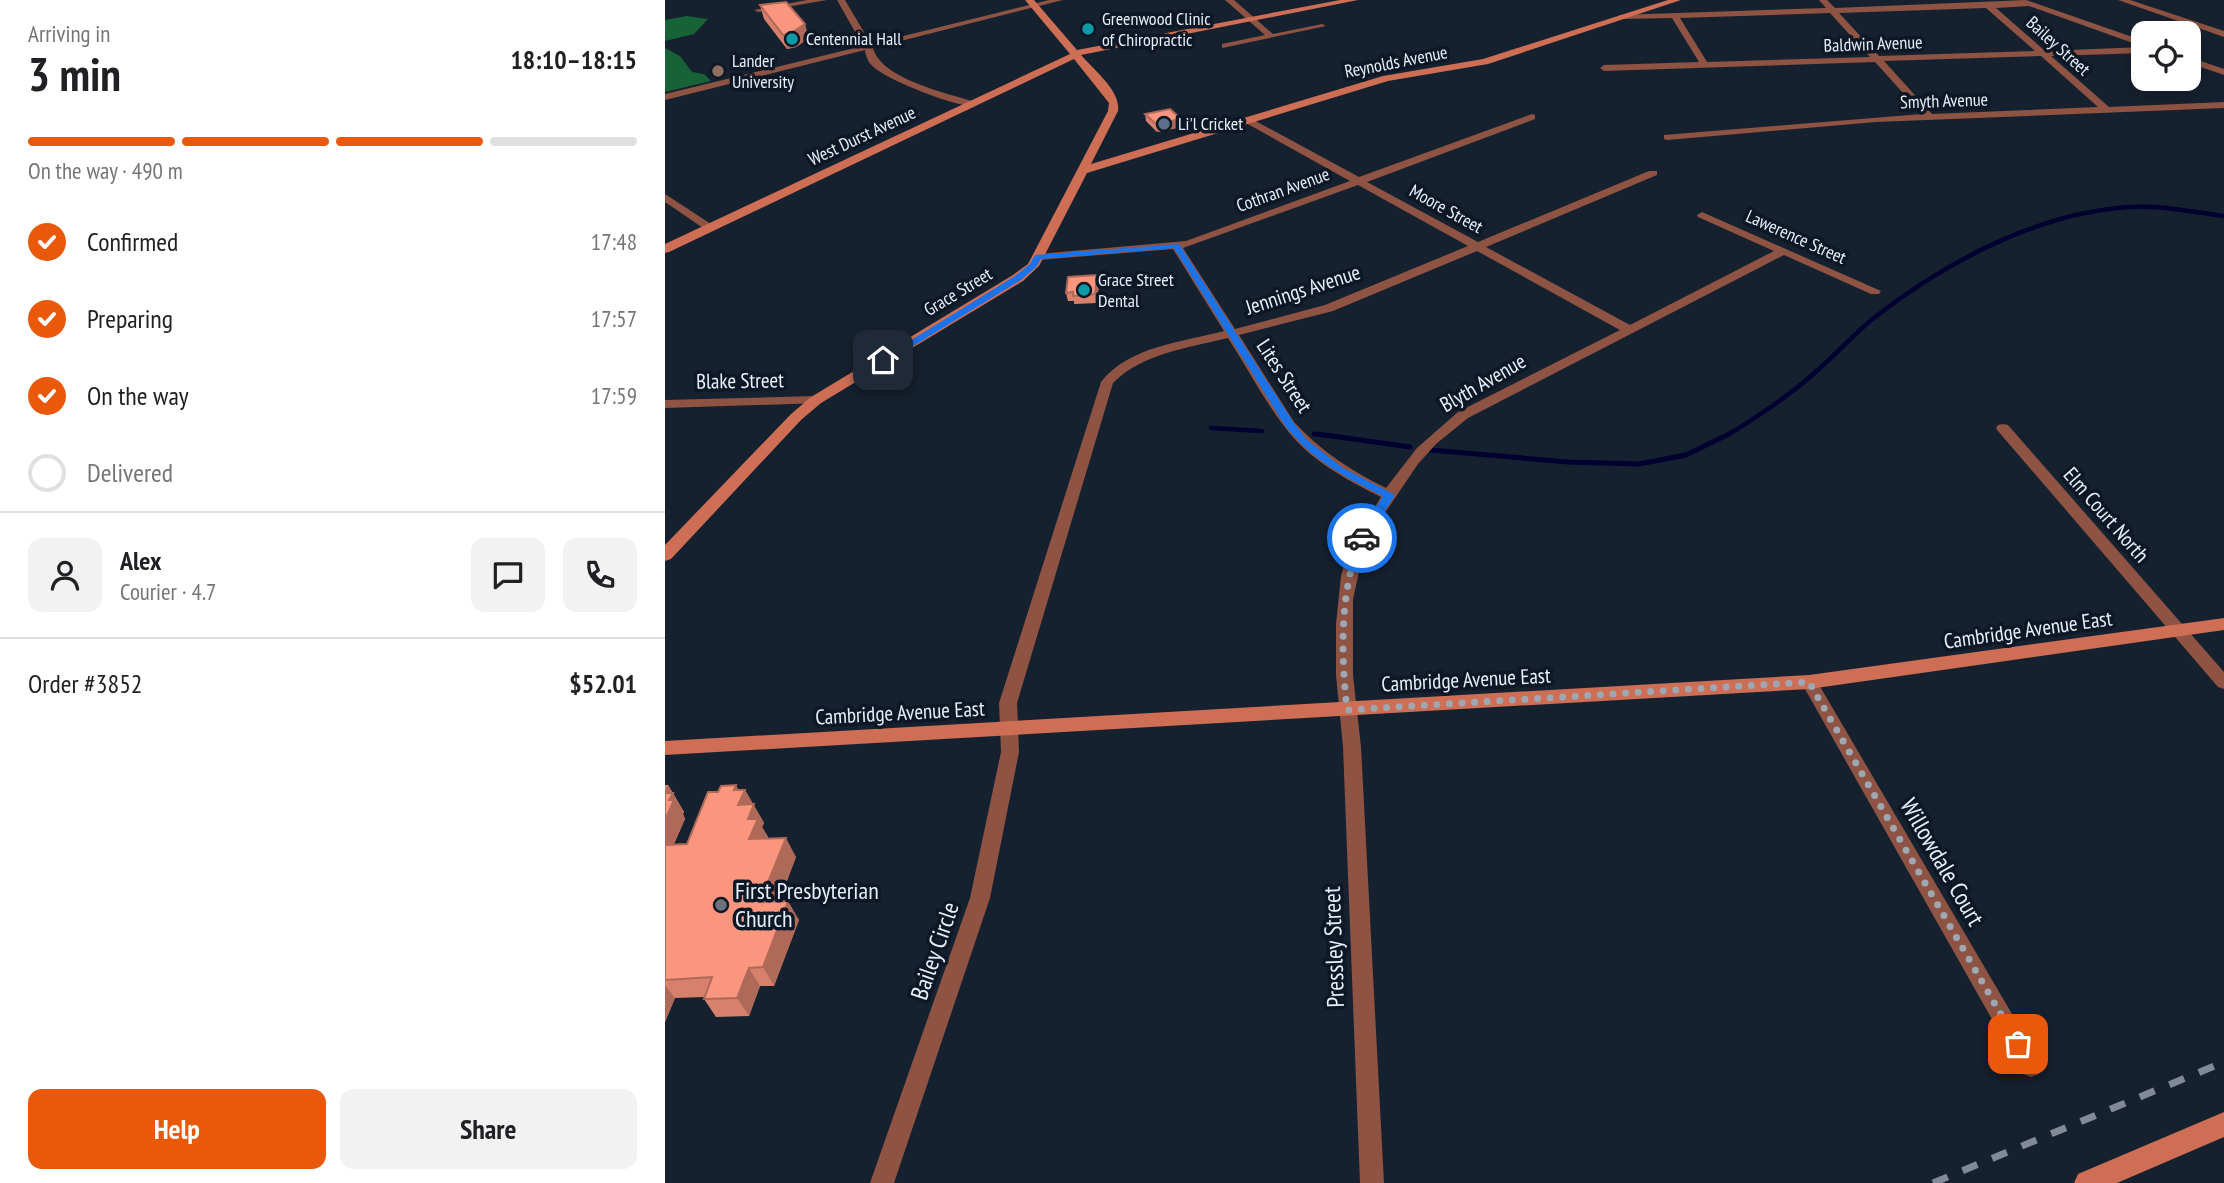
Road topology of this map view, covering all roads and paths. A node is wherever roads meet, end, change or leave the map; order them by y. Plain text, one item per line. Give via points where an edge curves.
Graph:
1 (823, 0) edge
2 (841, 0) edge
3 (1059, 0) edge
4 (1229, 0) edge
5 (1355, 0) edge
6 (1677, 0) edge
7 (1823, 0) edge
8 (2019, 0) edge
9 (2122, 0) edge
10 (1032, 3) edge
11 (2031, 4) junction
12 (1989, 6) junction
13 (758, 10) edge
14 (1833, 11) junction
15 (1675, 16) junction
16 (1622, 18) junction
17 (1252, 21) junction
18 (1322, 26) dead end
19 (2224, 34) edge
20 (1271, 36) junction
21 (2131, 39) edge
22 (1225, 46) dead end
23 (868, 48) junction
24 (2131, 51) edge
25 (1075, 54) junction
26 (2043, 54) junction
27 (1877, 60) junction
28 (2201, 64) edge
29 (1705, 65) junction
30 (1604, 68) dead end
31 (2224, 72) edge
32 (665, 97) edge
33 (972, 104) junction
34 (2224, 105) edge
35 (2107, 110) junction
36 (1532, 117) dead end
37 (1930, 117) junction
38 (1247, 121) junction
39 (1667, 137) dead end
40 (1081, 172) junction
41 (1653, 173) dead end
42 (1358, 181) junction
43 (665, 197) edge
44 (1702, 215) dead end
45 (710, 228) junction
46 (1177, 245) junction
47 (1478, 246) junction
48 (665, 249) edge
49 (1783, 251) junction
50 (1038, 257) junction
51 (1875, 291) dead end
52 (1628, 330) junction
53 (1233, 334) junction
54 (816, 400) junction
55 (665, 404) edge
56 (2003, 428) dead end
57 (1389, 495) junction
58 (665, 555) edge
59 (2224, 624) edge
60 (2178, 631) junction
61 (1809, 682) junction
62 (2224, 683) edge
63 (1347, 710) junction
64 (1008, 729) junction
65 (665, 748) edge
66 (2031, 1067) dead end
67 (2224, 1124) edge
68 (882, 1183) edge
69 (1372, 1183) edge
70 (2087, 1183) edge

1 - 13 street
2 - 23 street
3 - 10 street
4 - 17 street
5 - 17 main road, West Durst Avenue
6 - 16 main road, Reynolds Avenue
7 - 14 street
8 - 11 street
9 - 19 street
10 - 23 street
10 - 25 main road, Grace Street
11 - 12 street
11 - 21 street
12 - 14 street
12 - 26 street, Bailey Street
14 - 15 street
14 - 27 street
15 - 16 street
15 - 29 street
16 - 38 main road, Reynolds Avenue via 1485,62 1387,78
17 - 20 street
17 - 25 main road, West Durst Avenue
18 - 20 street
20 - 22 street
23 - 32 street
23 - 33 street via 874,63 899,79
24 - 26 street, Baldwin Avenue
25 - 33 main road, West Durst Avenue
25 - 40 main road, Grace Street via 1114,103
26 - 27 street, Baldwin Avenue
26 - 35 street, Bailey Street
27 - 29 street, Baldwin Avenue
27 - 37 street
28 - 31 street
29 - 30 street, Baldwin Avenue
33 - 45 main road, West Durst Avenue
34 - 35 street, Smyth Avenue
35 - 37 street, Smyth Avenue
36 - 42 street, Cothran Avenue
37 - 39 street, Smyth Avenue
38 - 40 main road, Reynolds Avenue
38 - 42 street, Moore Street
40 - 50 main road, Grace Street
41 - 47 street, Jennings Avenue
42 - 46 street, Cothran Avenue
42 - 47 street, Moore Street
43 - 45 street
44 - 49 street, Lawerence Street
45 - 48 main road, West Durst Avenue
46 - 50 street, Cothran Avenue
46 - 53 street, Lites Street
47 - 52 street, Moore Street
47 - 53 street, Jennings Avenue via 1329,308
49 - 51 street, Lawerence Street
49 - 52 street, Blyth Avenue
50 - 54 main road, Grace Street via 1018,278
52 - 57 street, Blyth Avenue via 1463,415 1420,451
53 - 57 street, Lites Street via 1304,442 1339,470
53 - 64 street, Jennings Avenue via 1144,356 1107,382 1008,704
54 - 55 street, Blake Street
54 - 58 main road, Grace Street
56 - 60 street, Elm Court North
57 - 63 street, Blyth Avenue via 1362,539 1350,575 1344,684
59 - 60 main road, Cambridge Avenue East
60 - 61 main road, Cambridge Avenue East
60 - 62 street, Elm Court North
61 - 63 main road, Cambridge Avenue East
61 - 66 street, Willowdale Court
63 - 64 main road, Cambridge Avenue East
63 - 69 street, Pressley Street
64 - 65 main road, Cambridge Avenue East
64 - 68 street, Bailey Circle via 1010,752 980,898
67 - 70 main road

